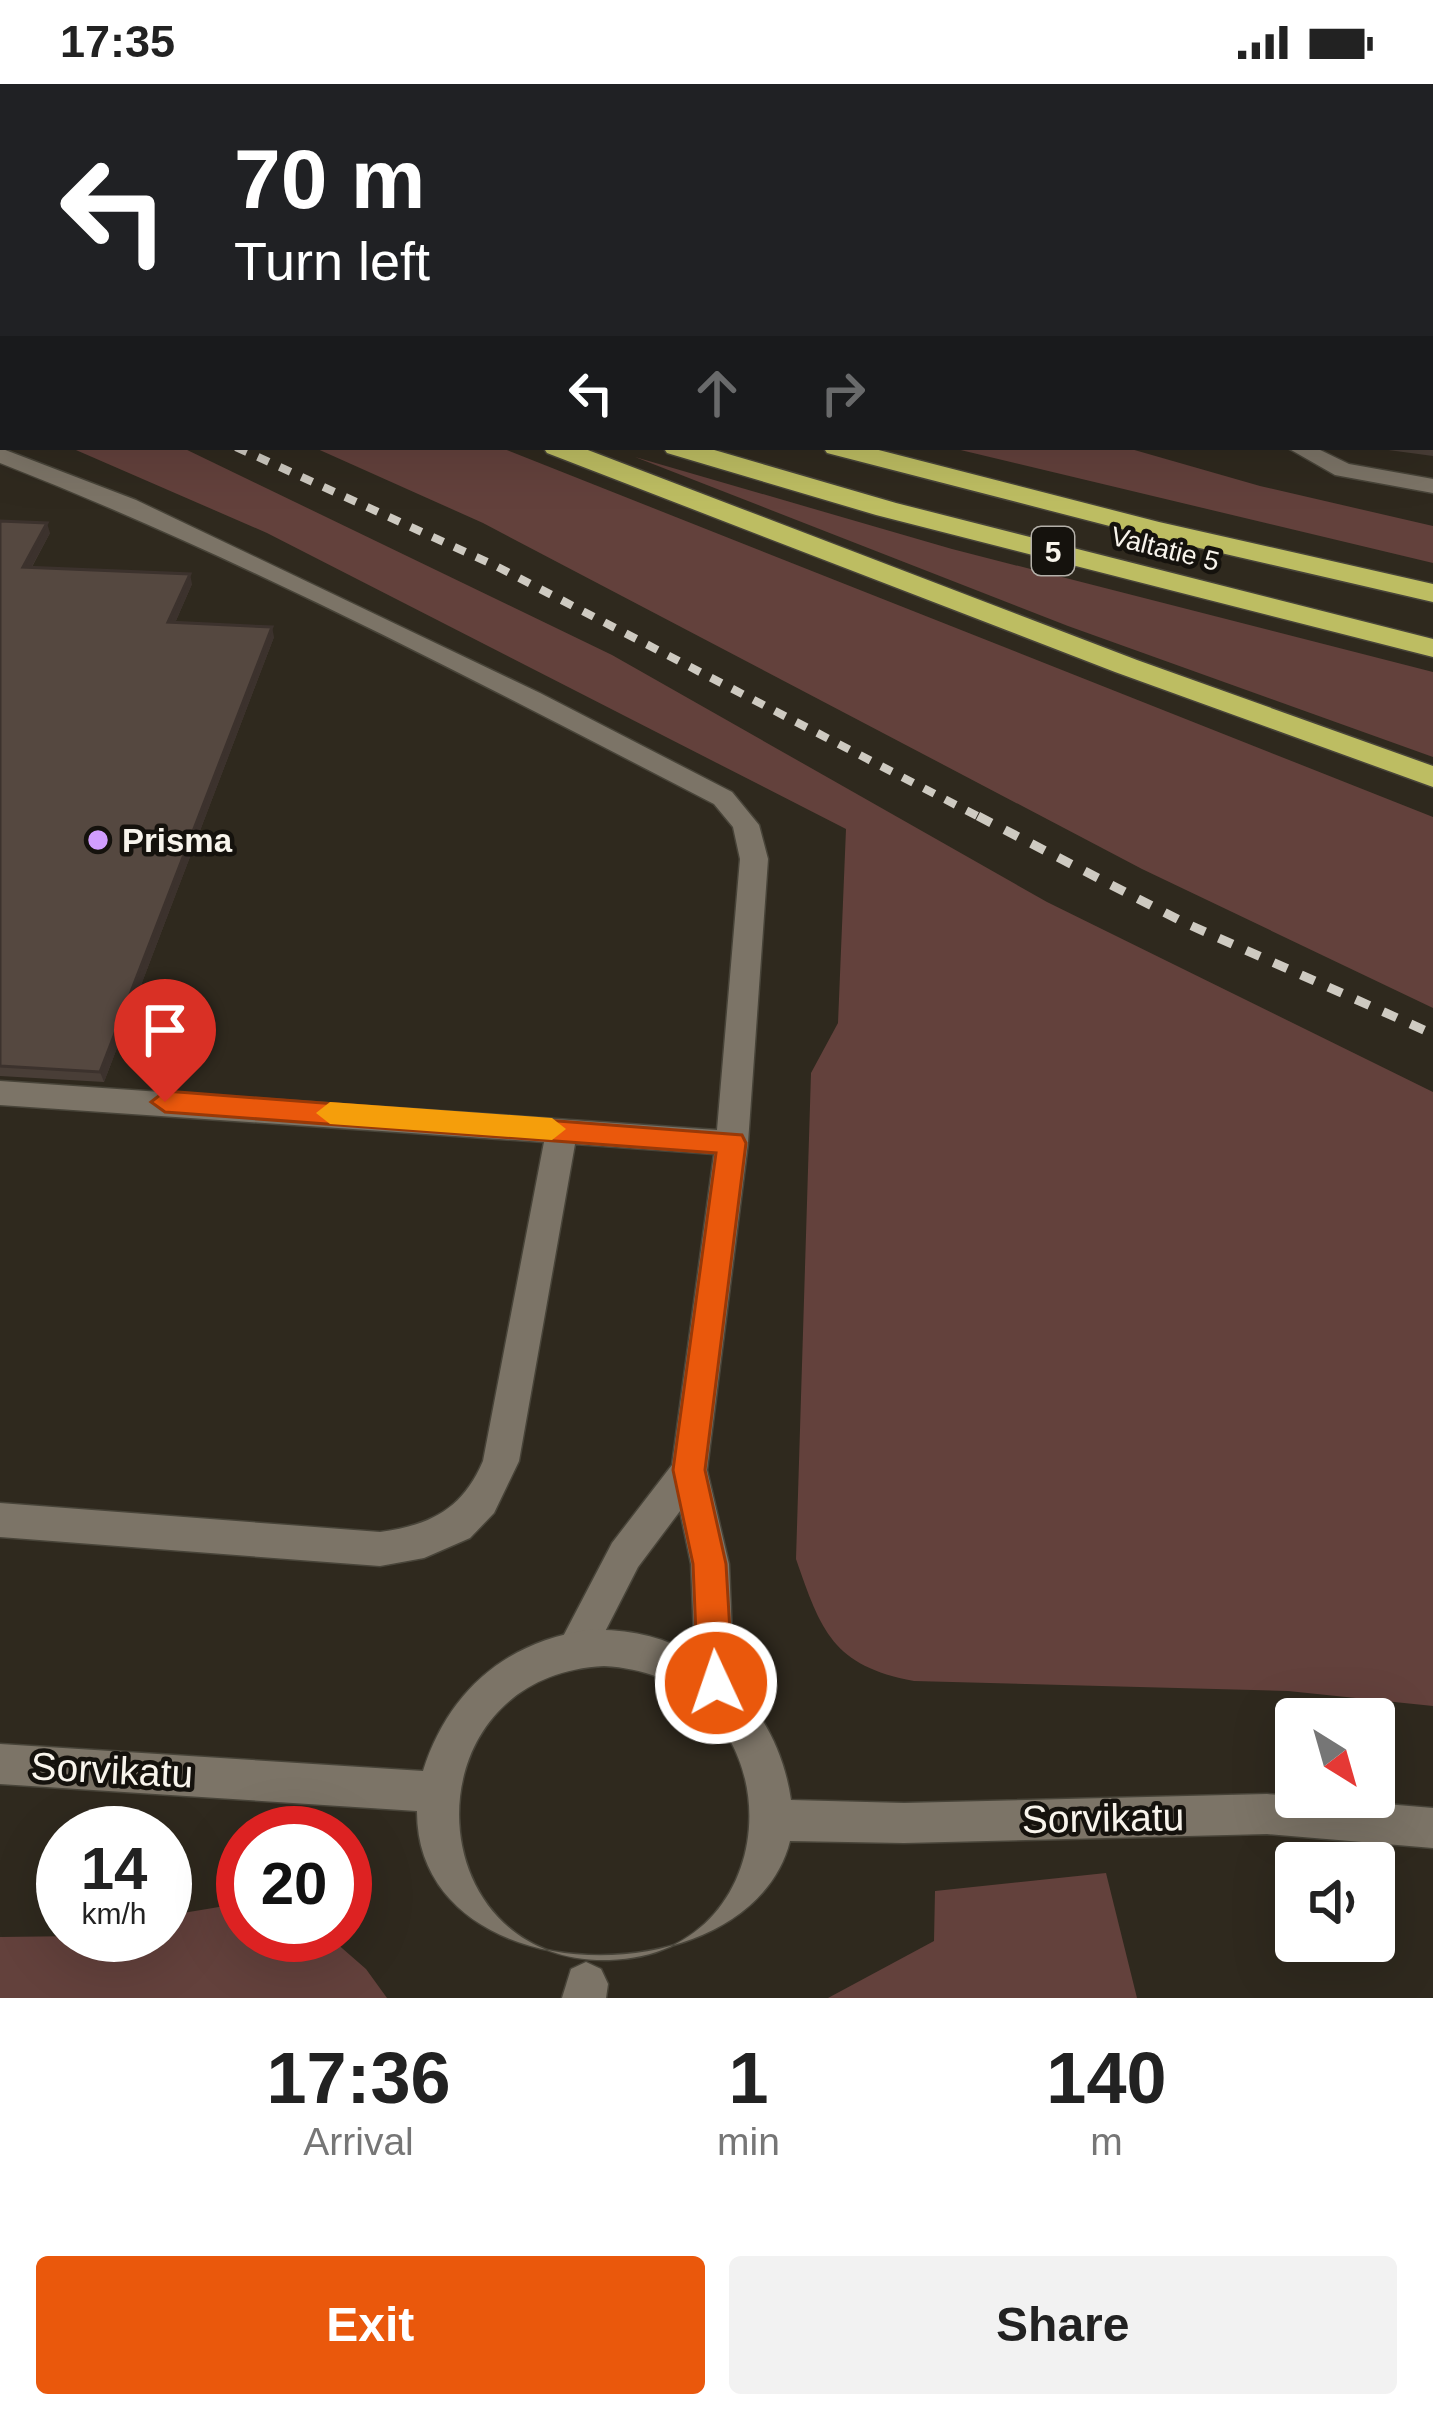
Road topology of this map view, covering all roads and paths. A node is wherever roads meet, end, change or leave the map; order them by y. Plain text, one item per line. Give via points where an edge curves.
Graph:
1 (564, 450) edge
2 (686, 450) edge
3 (848, 450) edge
4 (1304, 450) edge
5 (0, 455) edge
6 (1433, 486) edge
7 (1433, 593) edge
8 (1433, 648) edge
9 (1433, 776) edge
10 (0, 1093) edge
11 (562, 1130) junction
12 (731, 1143) junction
13 (689, 1470) junction
14 (0, 1520) edge
15 (575, 1650) junction
16 (716, 1683) junction
17 (0, 1765) edge
18 (440, 1792) junction
19 (772, 1820) junction
20 (1433, 1828) edge
21 (585, 1991) edge

1 - 9 highway
2 - 8 highway, Valtatie 5 / 5
3 - 7 highway, Valtatie 5 / 5
4 - 6 street via 1343,470
5 - 12 street via 128,505 723,798 746,825 754,859
10 - 11 street
11 - 12 street
11 - 14 street via 501,1461 487,1498 464,1524 425,1544 380,1549
12 - 13 street
13 - 15 street via 625,1555
13 - 16 street via 710,1564
15 - 16 street via 625,1646 673,1657
15 - 18 street via 527,1668 486,1699 456,1742
16 - 19 street via 748,1721 768,1768
17 - 18 street, Sorvikatu
18 - 21 street via 443,1862 454,1896 486,1940
19 - 20 street, Sorvikatu via 1267,1814
19 - 21 street via 760,1872 732,1919 692,1956

